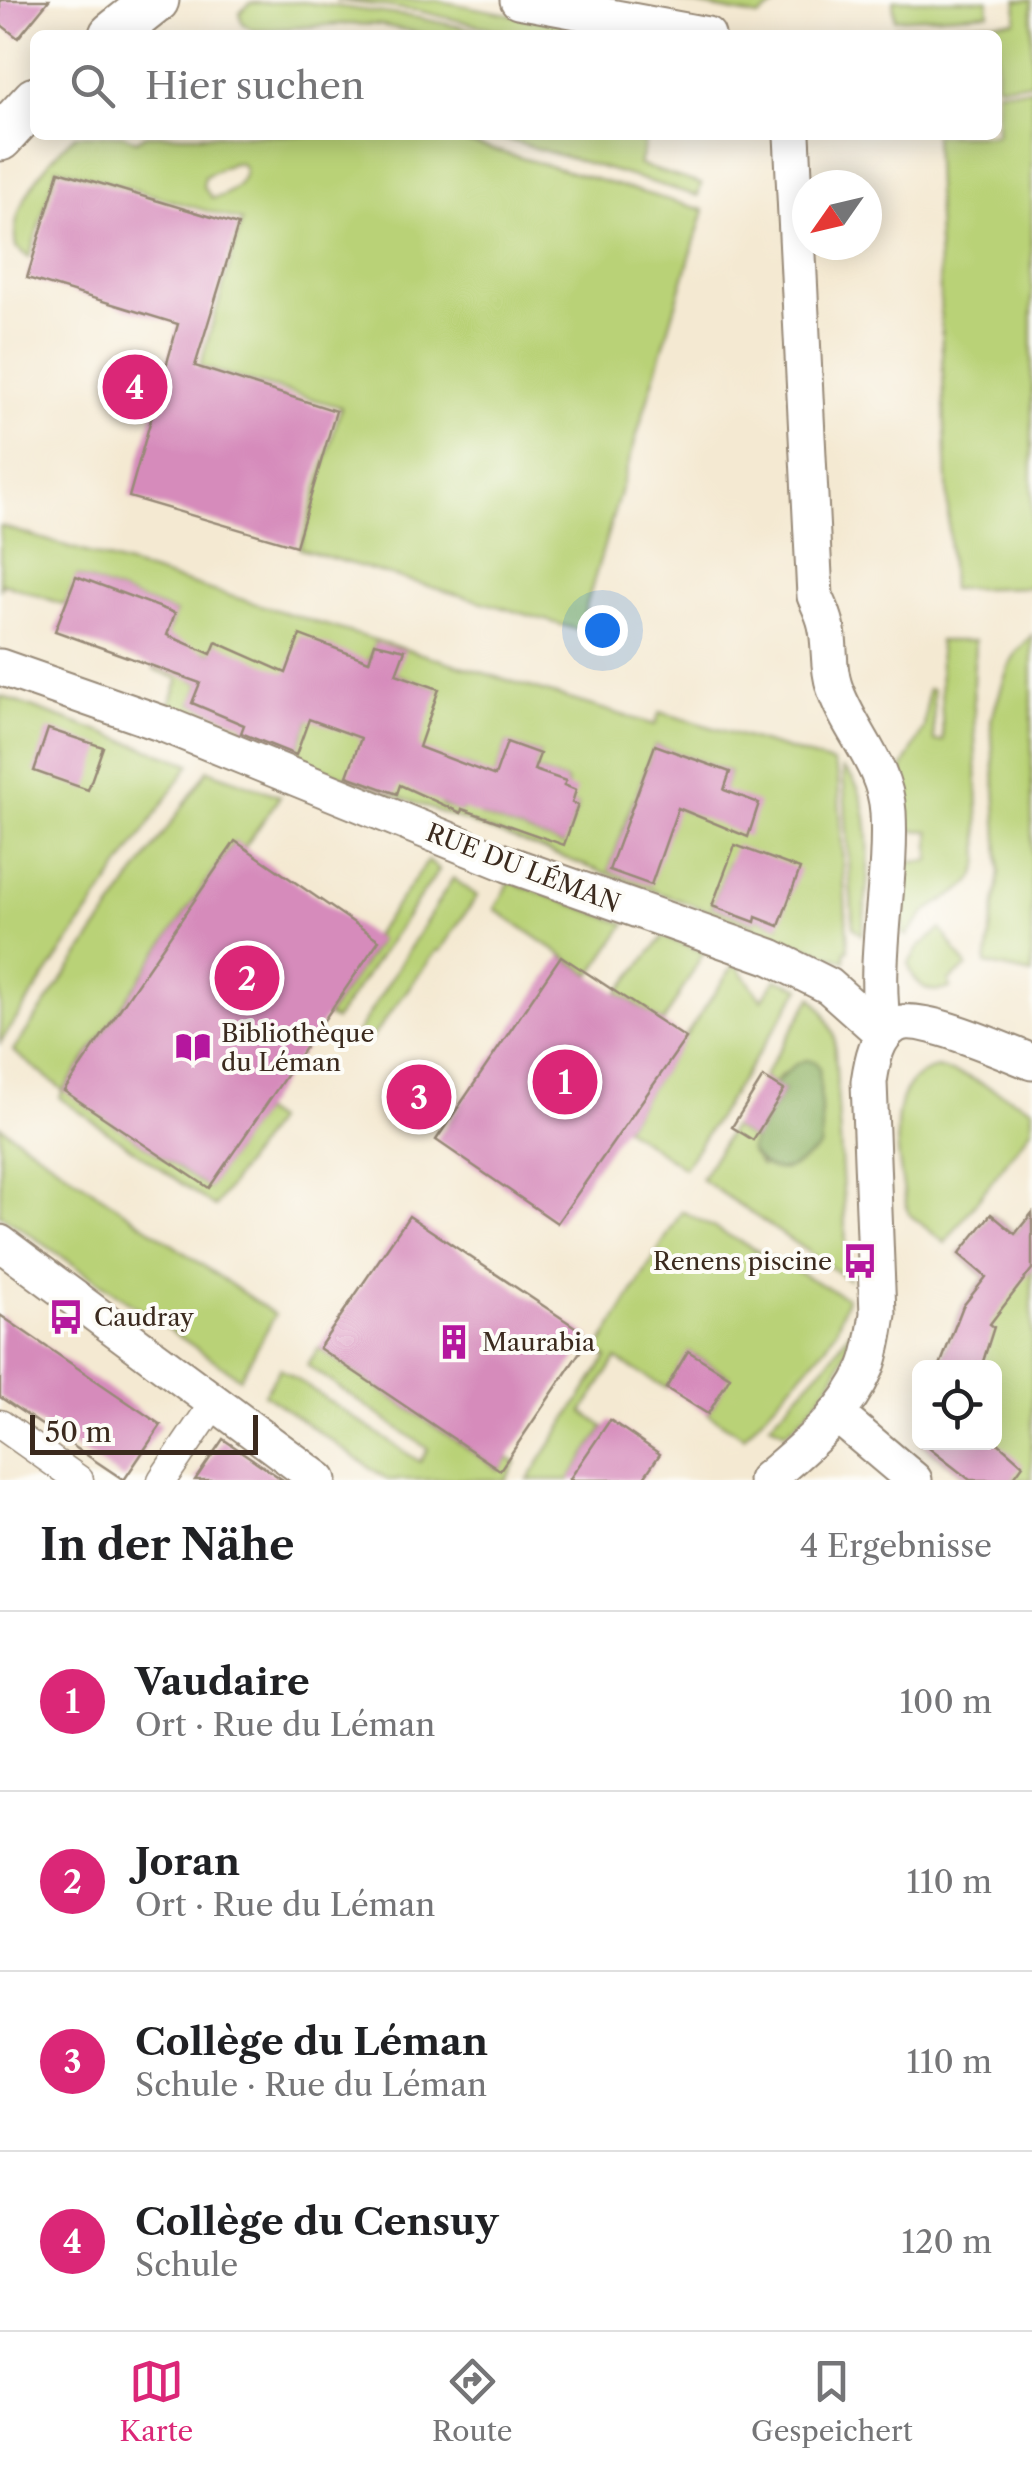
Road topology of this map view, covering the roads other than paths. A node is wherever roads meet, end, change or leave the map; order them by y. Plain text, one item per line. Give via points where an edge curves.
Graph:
1 (156, 0) edge
2 (518, 0) edge
3 (118, 30) edge
4 (680, 30) edge
5 (30, 105) edge
6 (0, 138) edge
7 (792, 140) edge
8 (0, 667) edge
9 (884, 1035) junction
10 (1032, 1062) edge
11 (0, 1243) edge
12 (215, 1402) junction
13 (836, 1414) junction
14 (0, 1424) edge
15 (79, 1480) edge
16 (162, 1480) edge
17 (319, 1480) edge
18 (766, 1480) edge
19 (914, 1480) edge

1 - 3 street
2 - 4 street
5 - 6 street
7 - 9 street via 815,596 827,627 834,688 876,766 888,808 878,969
8 - 9 street, RUE DU LÉMAN via 166,725 508,864 771,957 829,986
9 - 10 street via 906,1022 926,1024
9 - 13 street via 868,1082 878,1314 866,1368
11 - 12 street
12 - 16 street
12 - 17 street
13 - 18 street
13 - 19 street
14 - 15 street

